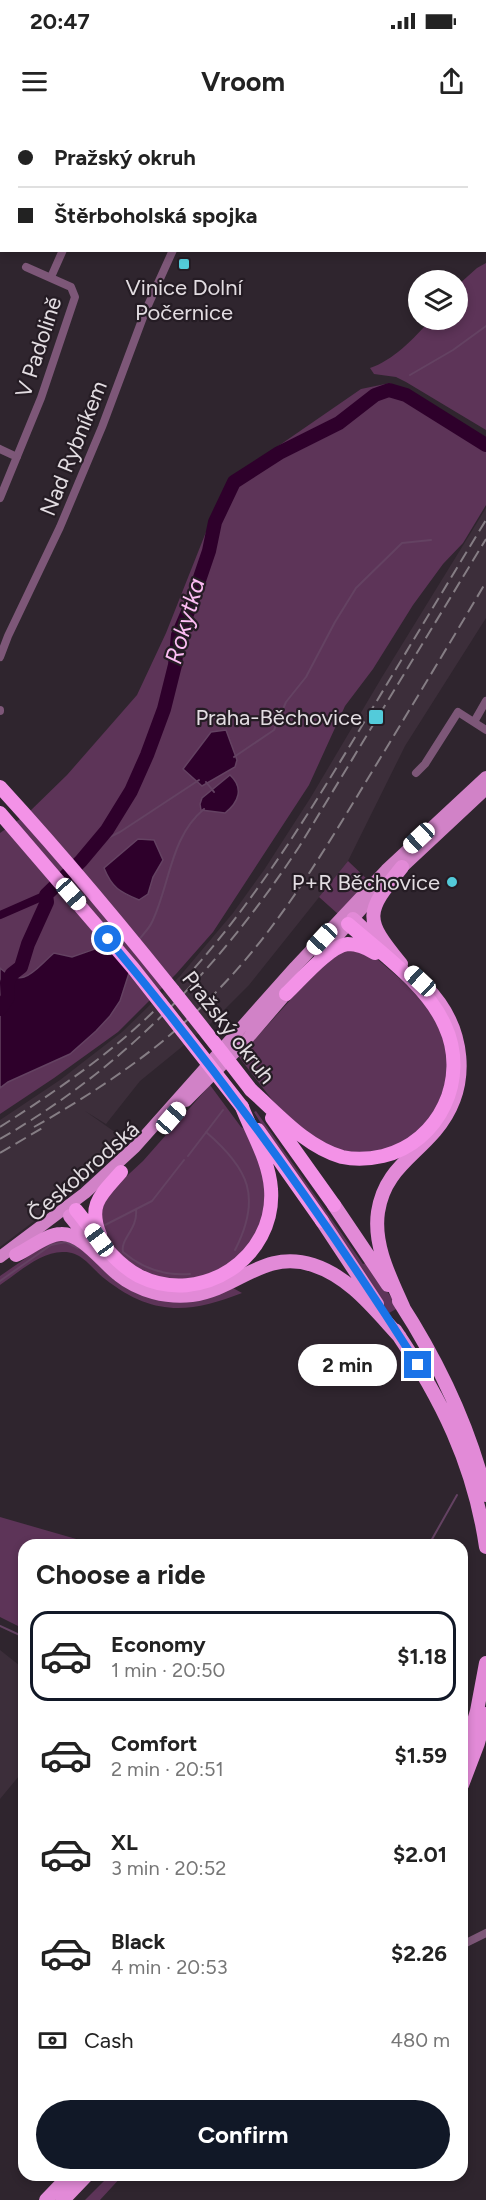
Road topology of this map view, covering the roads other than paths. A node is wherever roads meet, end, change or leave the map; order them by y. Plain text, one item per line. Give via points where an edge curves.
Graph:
1 (62, 252) edge
2 (172, 252) edge
3 (26, 267) dead end
4 (51, 277) junction
5 (0, 449) edge
6 (17, 457) junction
7 (0, 498) edge
8 (0, 657) edge
9 (486, 701) edge
10 (474, 722) junction
11 (486, 730) edge
12 (416, 773) dead end
13 (486, 777) edge
14 (0, 787) edge
15 (486, 789) edge
16 (0, 813) edge
17 (402, 867) junction
18 (347, 918) junction
19 (403, 965) junction
20 (286, 994) junction
21 (425, 995) junction
22 (262, 1101) junction
23 (244, 1112) junction
24 (121, 1172) junction
25 (70, 1210) junction
26 (16, 1255) junction
27 (0, 1257) edge
28 (117, 1262) junction
29 (0, 1267) edge
30 (120, 1276) junction
31 (404, 1309) junction
32 (400, 1337) junction
33 (486, 1495) edge
34 (486, 1547) edge
35 (486, 1663) edge
36 (486, 1714) edge
37 (468, 1742) edge
38 (468, 1769) edge
39 (486, 1933) edge
40 (468, 1942) edge
41 (64, 2181) edge
42 (81, 2181) edge
43 (46, 2200) edge
44 (63, 2200) edge

1 - 4 street
2 - 8 street, Nad Rybníkem via 60,528
3 - 4 street, V Padolině
4 - 6 street, V Padolině via 71,287 75,297
5 - 6 street
6 - 7 street, V Padolině
9 - 10 street
10 - 11 street
10 - 12 street via 458,712
13 - 18 main road, Českobrodská via 409,847
14 - 22 highway, Pražský okruh, bridge via 119,923
15 - 17 main road, Českobrodská
16 - 23 highway, Pražský okruh, bridge via 133,968
17 - 18 main road, Českobrodská
17 - 19 highway via 379,897 373,919 378,935
18 - 19 highway
18 - 20 main road, Českobrodská
18 - 21 highway
18 - 25 main road, Českobrodská via 135,1147
19 - 31 highway via 447,1014 456,1035 460,1065 448,1113 396,1169 380,1202 380,1246
20 - 21 highway via 329,953 349,944 376,954
20 - 24 main road, Českobrodská
21 - 22 highway via 449,1035 453,1075 442,1111 415,1141 379,1157 345,1157 303,1137
22 - 31 highway, Pražský okruh
23 - 28 highway via 267,1167 271,1190 266,1228 249,1254 226,1274 185,1286 152,1281
23 - 32 highway, Pražský okruh
24 - 25 main road, Českobrodská
24 - 28 highway via 99,1198 94,1212 100,1234
25 - 26 main road, Českobrodská
25 - 27 main road, Českobrodská
25 - 28 highway
25 - 30 highway
26 - 29 main road, Českobrodská
26 - 30 highway via 53,1235 69,1234
30 - 32 highway via 153,1292 193,1294 222,1286 264,1265 303,1262 348,1284
31 - 33 highway via 451,1395
32 - 34 highway via 457,1437 476,1496
35 - 37 highway
36 - 38 highway
39 - 40 street
41 - 43 highway
42 - 44 highway

